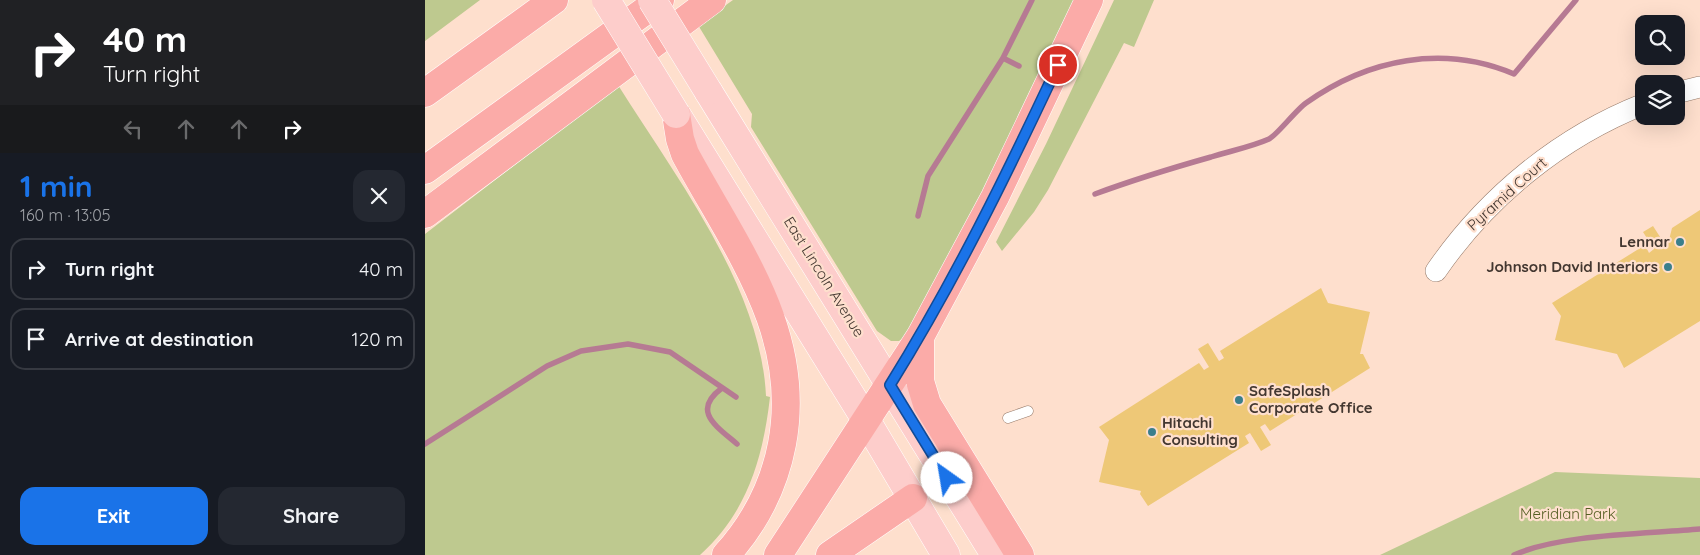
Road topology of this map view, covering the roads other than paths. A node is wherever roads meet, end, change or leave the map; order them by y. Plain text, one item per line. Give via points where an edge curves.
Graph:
1 (554, 0) edge
2 (606, 0) edge
3 (652, 0) edge
4 (660, 0) edge
5 (712, 0) edge
6 (1089, 0) edge
7 (1700, 87) edge
8 (1685, 91) edge
9 (425, 93) edge
10 (1635, 108) edge
11 (676, 114) junction
12 (425, 170) edge
13 (425, 214) edge
14 (1436, 271) dead end
15 (920, 337) junction
16 (890, 385) junction
17 (1028, 411) dead end
18 (1008, 418) dead end
19 (866, 420) junction
20 (913, 498) junction
21 (726, 555) edge
22 (779, 555) edge
23 (830, 555) edge
24 (945, 555) edge
25 (995, 555) edge
26 (1020, 555) edge

1 - 9 highway
2 - 11 main road, bridge
3 - 16 main road, East Lincoln Avenue, bridge
4 - 12 highway
5 - 13 highway
6 - 15 highway via 995,197
7 - 8 street
10 - 14 street, Pyramid Court via 1587,132 1527,172 1471,225
11 - 19 main road
11 - 21 highway via 685,154 735,240 764,301 779,344 785,381 786,419 775,473 757,513
15 - 16 highway
15 - 26 highway via 921,381 927,404
16 - 19 highway
16 - 25 main road, East Lincoln Avenue
17 - 18 lane
19 - 20 main road
19 - 22 highway
20 - 23 highway
20 - 24 main road

